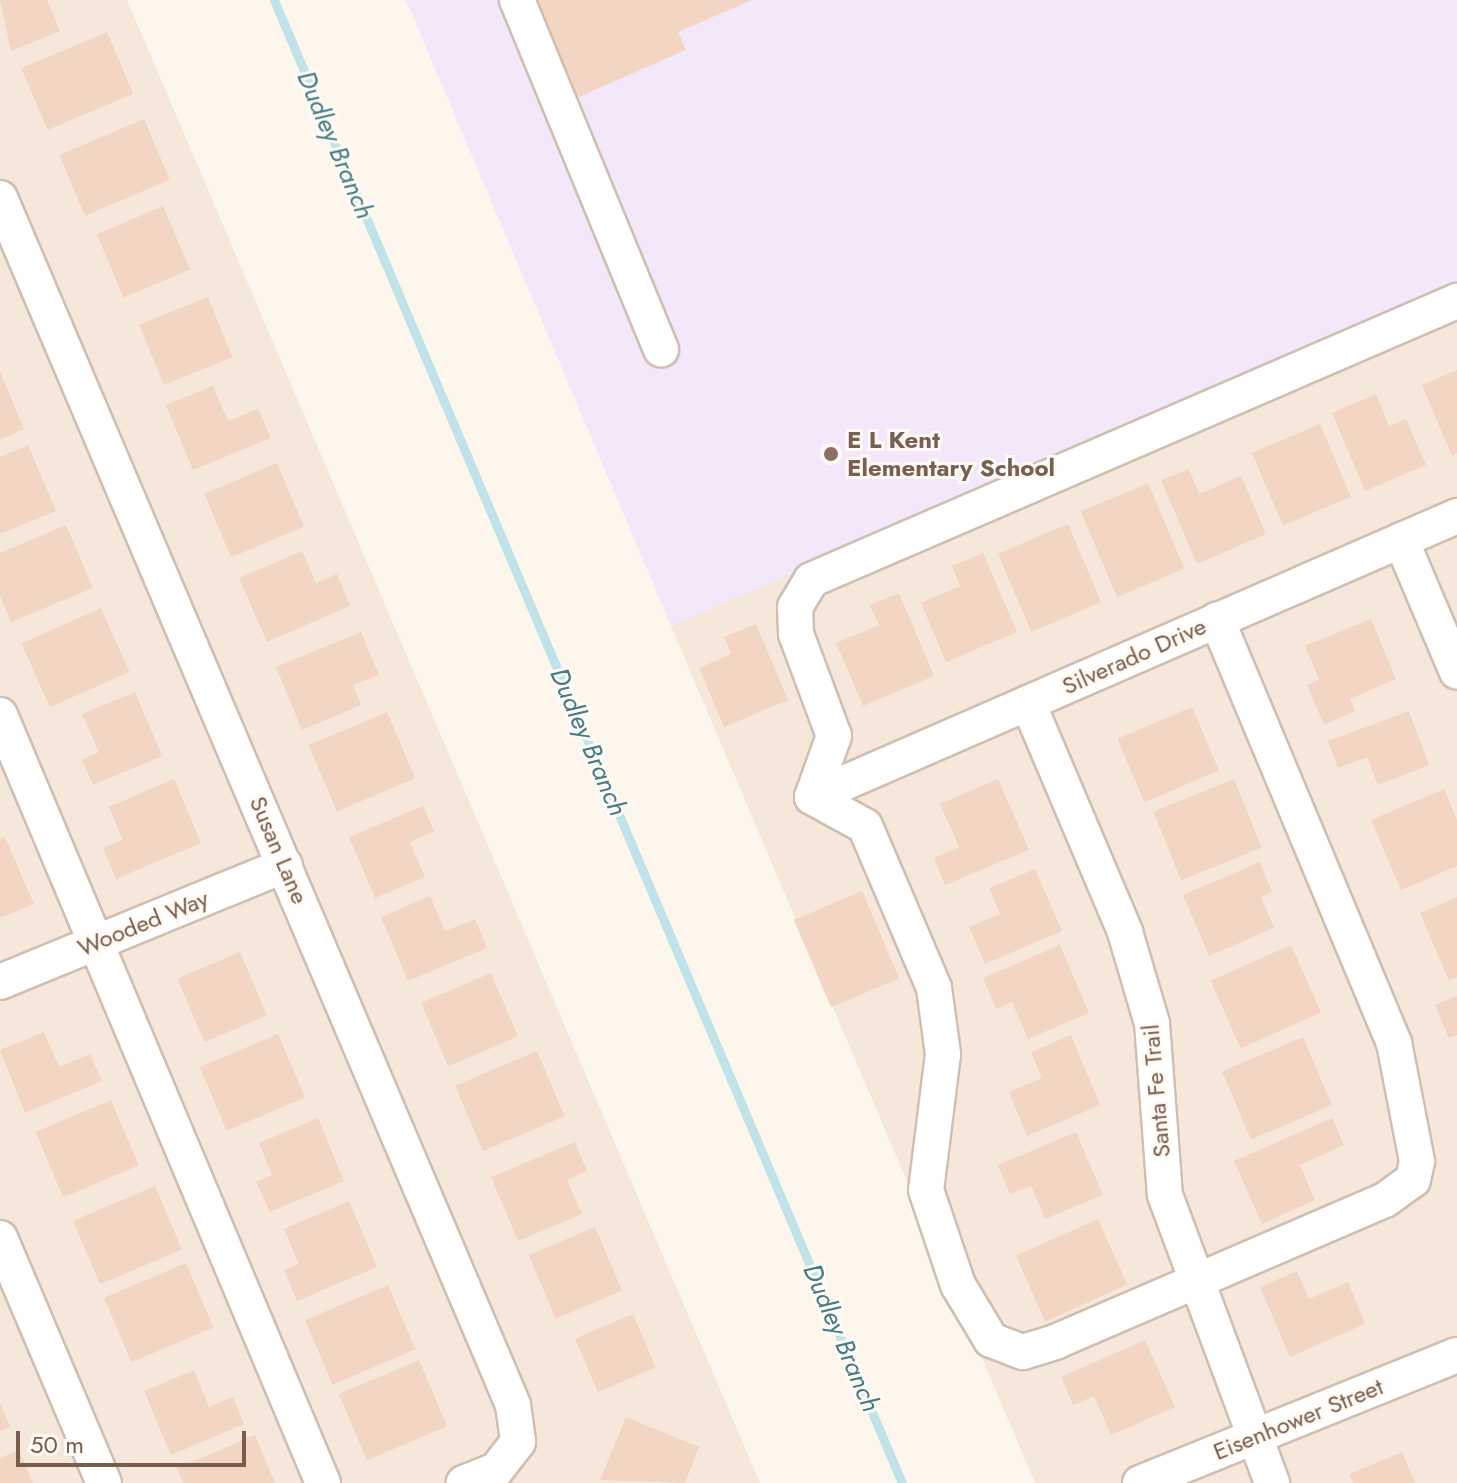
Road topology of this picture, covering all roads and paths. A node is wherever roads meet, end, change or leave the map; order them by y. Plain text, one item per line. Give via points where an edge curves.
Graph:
1 (517, 0) edge
2 (0, 198) edge
3 (1457, 301) edge
4 (661, 349) dead end
5 (1457, 516) edge
6 (1401, 540) junction
7 (1217, 620) junction
8 (1457, 672) edge
9 (1028, 703) junction
10 (0, 715) edge
11 (812, 797) junction
12 (285, 865) junction
13 (96, 943) junction
14 (0, 982) edge
15 (0, 1238) edge
16 (1193, 1280) junction
17 (1457, 1355) edge
18 (1251, 1438) junction
19 (104, 1483) edge
20 (323, 1483) edge
21 (464, 1483) edge
22 (1140, 1483) edge
23 (1272, 1483) edge

1 - 4 street
2 - 12 street, Susan Lane
3 - 11 street via 811,580 795,607 796,634 834,736
5 - 6 street, Silverado Drive
6 - 7 street, Silverado Drive
6 - 8 street
7 - 9 street, Silverado Drive
7 - 16 street via 1394,1043 1417,1161 1413,1180 1385,1200
9 - 11 street, Silverado Drive
9 - 16 street, Santa Fe Trail via 1125,932 1152,1023 1165,1195
10 - 13 street
11 - 16 street via 865,826 934,988 943,1054 926,1190 937,1236 980,1328 1023,1352
12 - 13 street, Wooded Way
12 - 21 street, Susan Lane via 513,1405 518,1442 496,1470
13 - 14 street, Wooded Way
13 - 20 street
15 - 19 street
16 - 18 street, Santa Fe Trail
17 - 18 street, Eisenhower Street
18 - 22 street, Eisenhower Street
18 - 23 street, Santa Fe Trail

